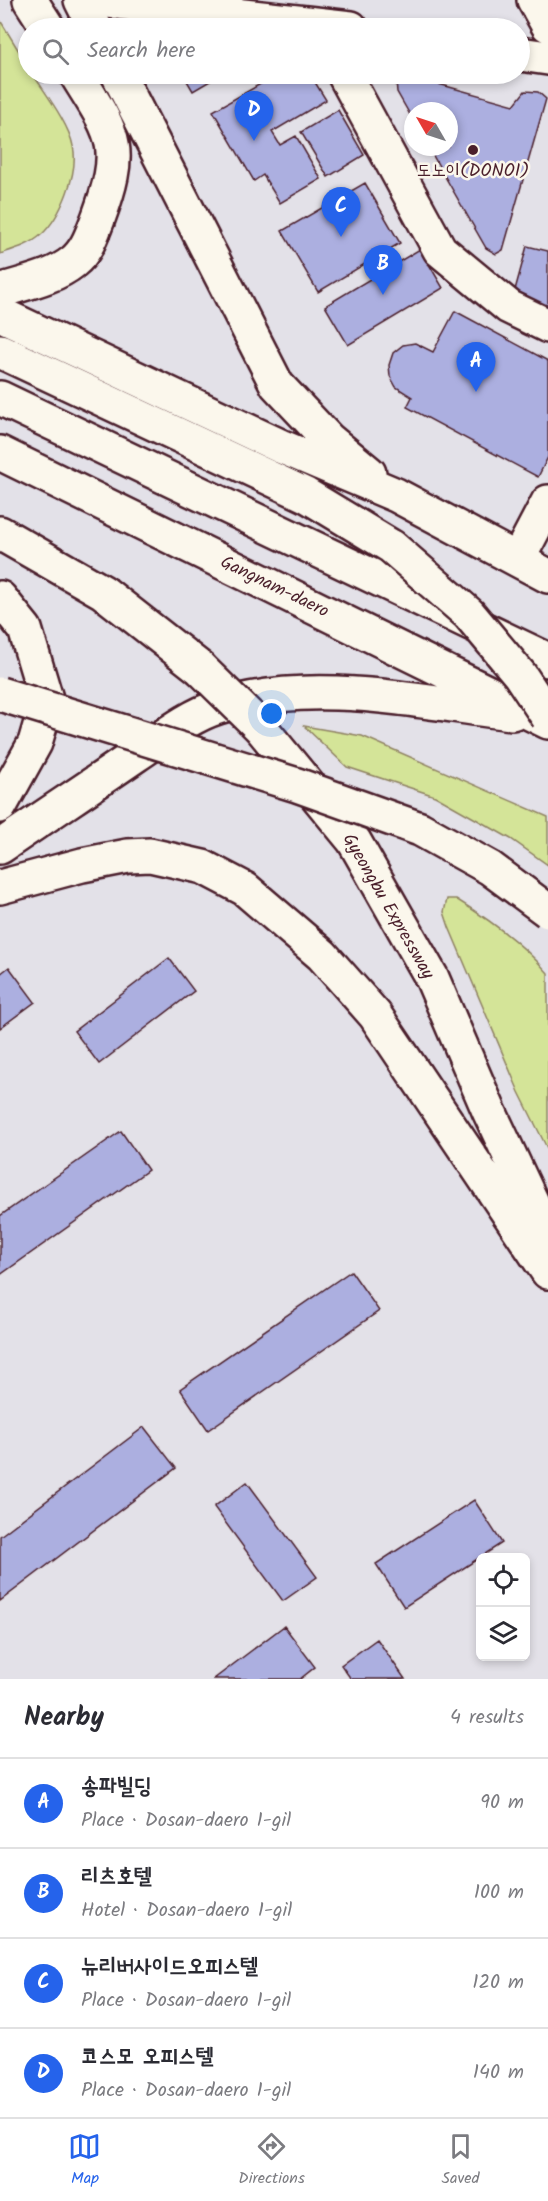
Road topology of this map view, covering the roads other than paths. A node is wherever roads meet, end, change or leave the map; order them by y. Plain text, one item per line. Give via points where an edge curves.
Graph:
1 (30, 0) edge
2 (81, 0) edge
3 (99, 0) edge
4 (534, 0) edge
5 (313, 17) edge
6 (42, 18) edge
7 (90, 18) edge
8 (548, 25) edge
9 (530, 56) edge
10 (548, 58) edge
11 (82, 84) edge
12 (123, 84) edge
13 (350, 84) edge
14 (0, 291) edge
15 (0, 314) edge
16 (548, 326) edge
17 (0, 351) edge
18 (0, 398) edge
19 (0, 453) edge
20 (396, 495) junction
21 (548, 502) edge
22 (0, 533) edge
23 (518, 559) junction
24 (548, 576) edge
25 (0, 598) edge
26 (548, 660) edge
27 (0, 694) edge
28 (544, 718) edge
29 (0, 806) edge
30 (0, 847) edge
31 (0, 887) edge
32 (548, 911) edge
33 (548, 1236) edge
34 (548, 1272) edge

1 - 6 main road
2 - 7 main road
3 - 5 main road
4 - 8 main road
9 - 10 main road
11 - 14 main road via 101,114 113,145 115,167 89,241 81,255 51,274
12 - 20 main road via 276,385 329,440
13 - 16 main road via 441,250 509,307
15 - 20 main road via 280,446
17 - 28 main road, bridge via 306,495 392,547 469,614 520,675
18 - 26 main road
19 - 28 main road, Gangnam-daero
20 - 23 main road
21 - 23 main road
22 - 33 main road, Gyeongbu Expressway, bridge via 103,592 200,668 261,728 354,841 432,978
23 - 24 main road
25 - 29 main road via 26,629 47,702 35,743
27 - 32 main road, bridge via 297,785 420,829 490,868
28 - 30 main road via 365,696 306,693 250,698 216,707 183,724
31 - 34 main road via 82,865 150,855 203,867 245,889 322,955 375,1015

